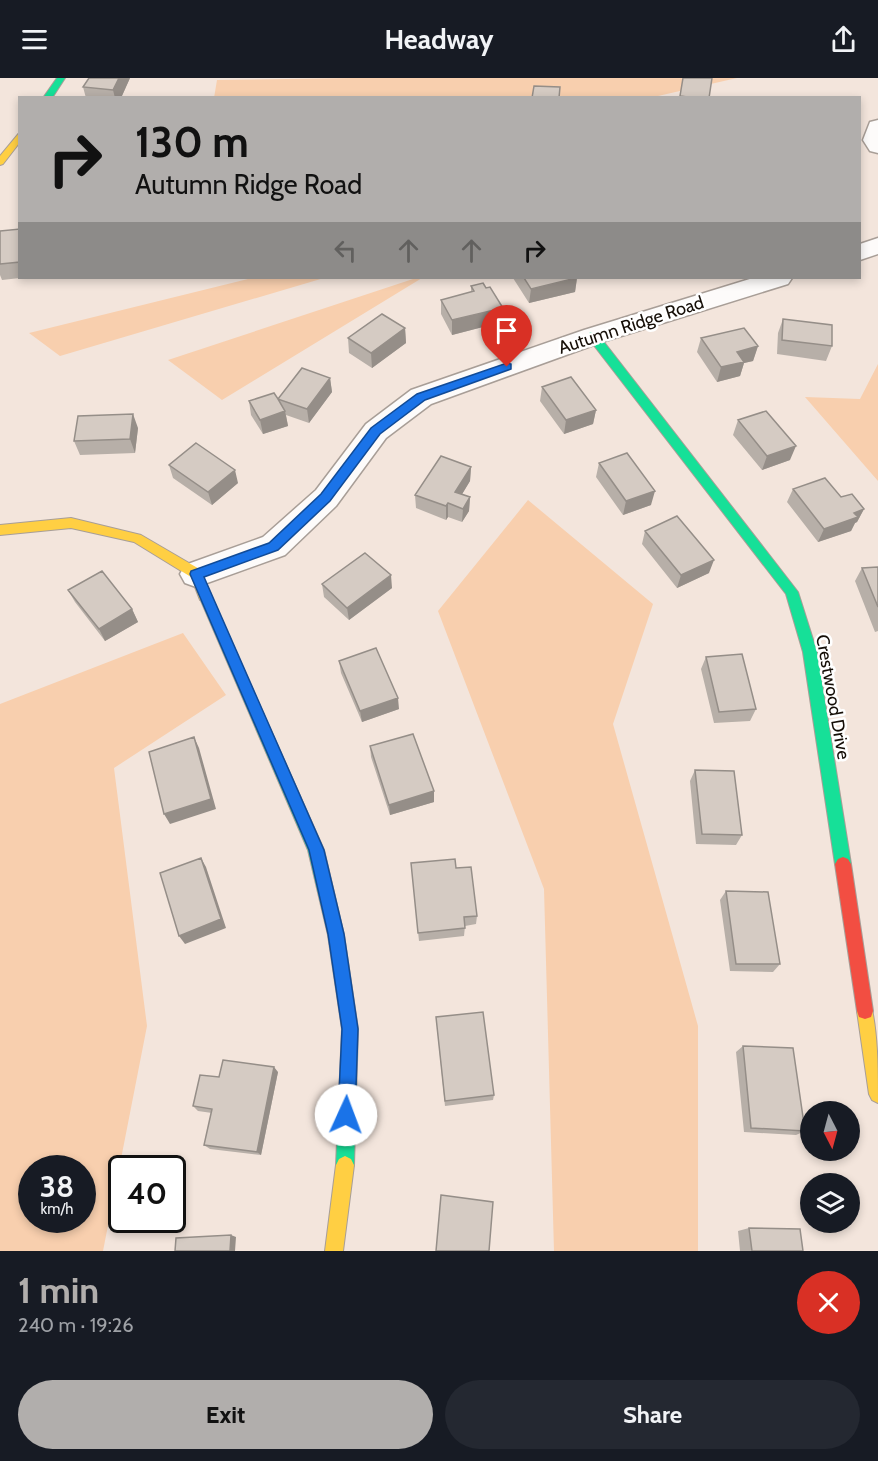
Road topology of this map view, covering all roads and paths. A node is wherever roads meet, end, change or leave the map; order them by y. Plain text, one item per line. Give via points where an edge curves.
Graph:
1 (61, 78) edge
2 (48, 96) edge
3 (878, 127) edge
4 (18, 138) edge
5 (878, 146) edge
6 (0, 162) edge
7 (878, 246) edge
8 (861, 252) edge
9 (775, 279) edge
10 (593, 336) junction
11 (0, 530) edge
12 (196, 574) junction
13 (878, 1094) edge
14 (334, 1251) edge

1 - 2 street
3 - 5 street via 874,140
4 - 6 street
7 - 8 street
9 - 10 street, Autumn Ridge Road
10 - 12 street, Autumn Ridge Road via 421,397 376,431 326,498 273,546
10 - 13 street, Crestwood Drive via 792,592 810,652
11 - 12 street via 71,523 137,538
12 - 14 street via 316,850 336,934 350,1029 344,1180

